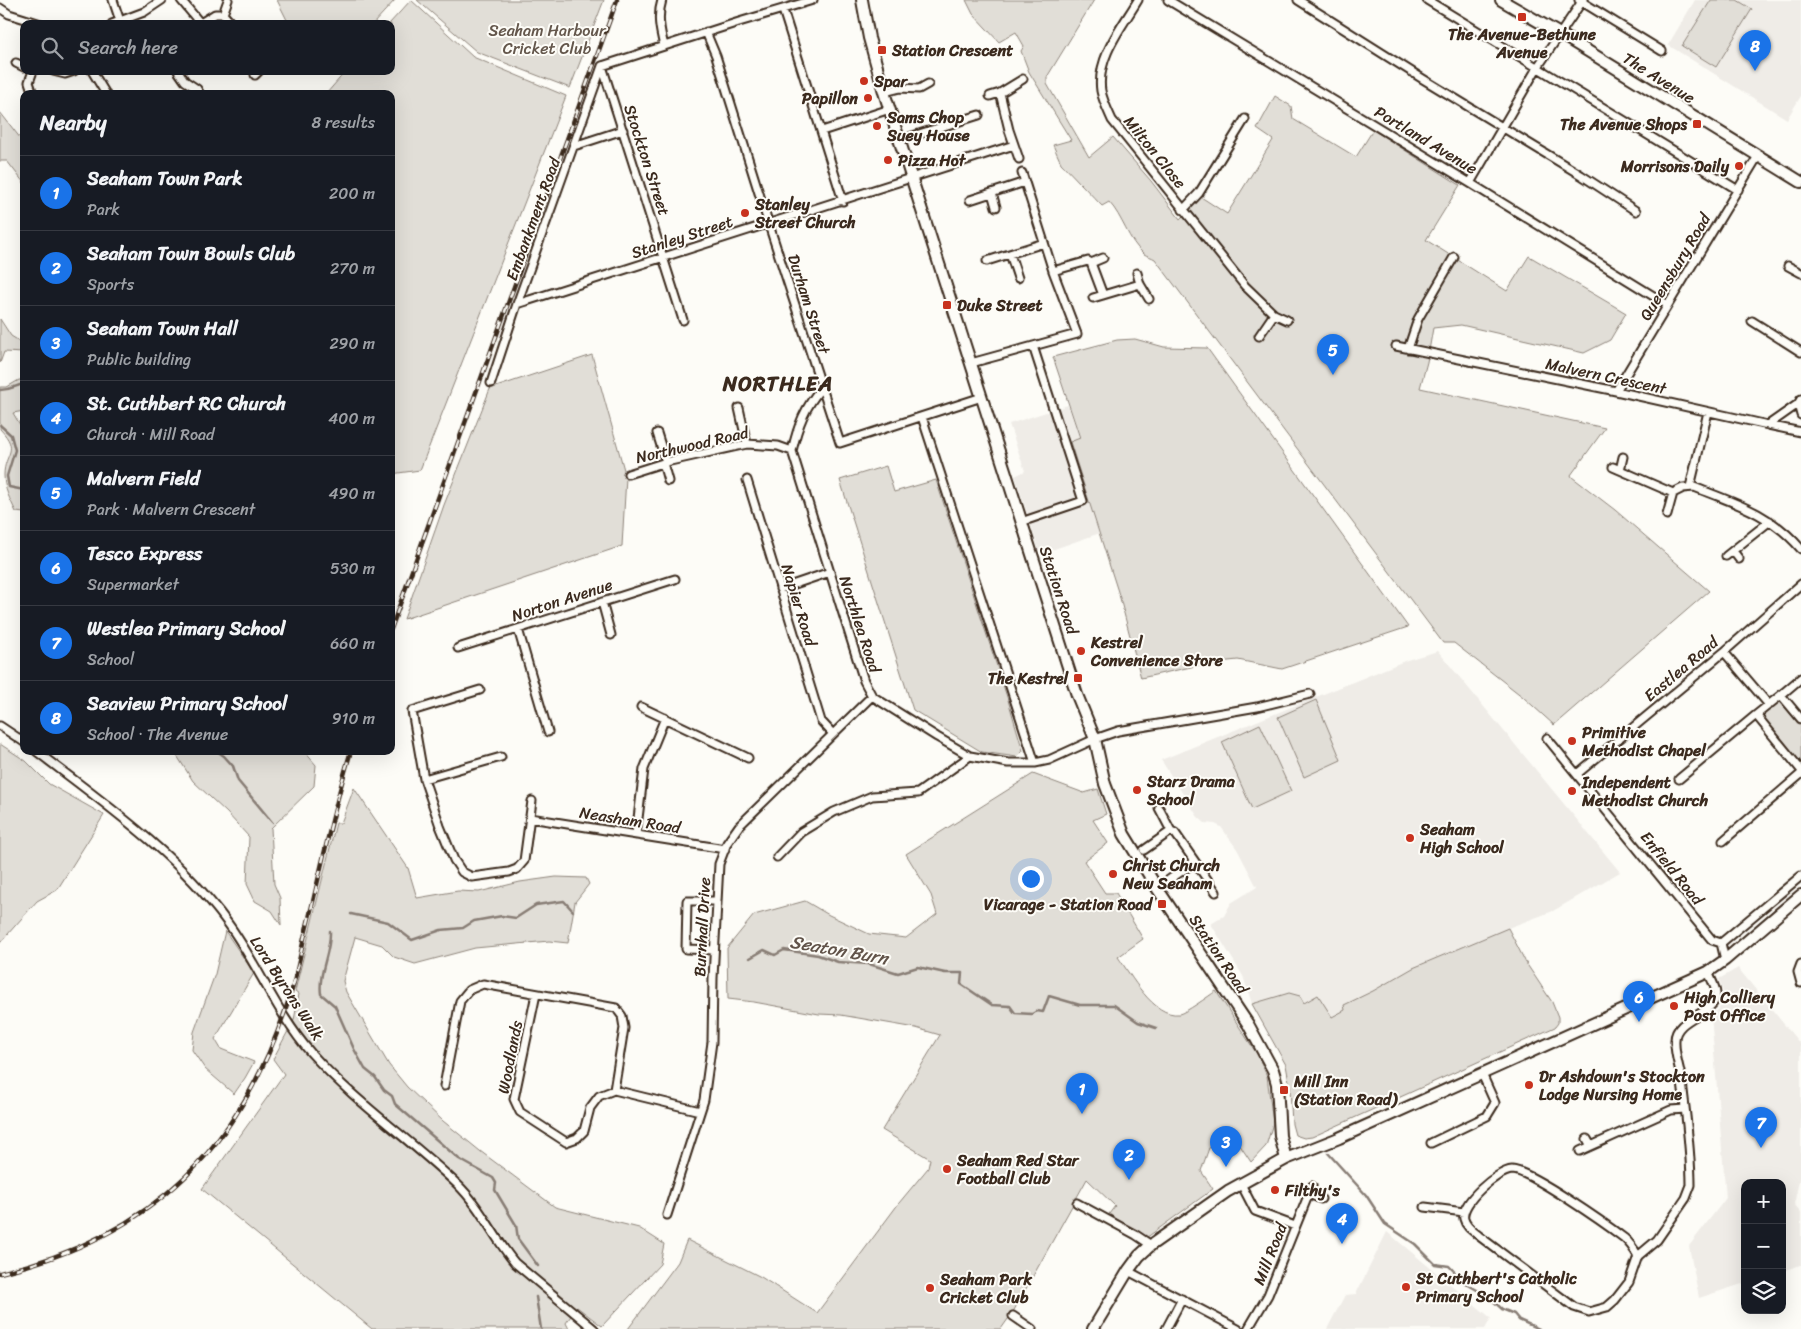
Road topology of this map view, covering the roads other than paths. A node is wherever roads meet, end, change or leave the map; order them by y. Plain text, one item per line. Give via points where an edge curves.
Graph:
1 (113, 0) edge
2 (162, 0) edge
3 (182, 0) edge
4 (228, 0) edge
5 (662, 0) edge
6 (813, 0) edge
7 (862, 0) edge
8 (1138, 0) edge
9 (1168, 0) edge
10 (1298, 0) edge
11 (1427, 0) edge
12 (1501, 0) edge
13 (1581, 1) edge
14 (0, 8) edge
15 (783, 10) junction
16 (222, 14) junction
17 (28, 20) edge
18 (120, 20) edge
19 (123, 20) edge
20 (198, 20) edge
21 (205, 20) edge
22 (228, 20) edge
23 (706, 32) junction
24 (1560, 34) junction
25 (664, 46) junction
26 (1662, 51) dead end
27 (16, 63) dead end
28 (20, 65) edge
29 (602, 66) junction
30 (1537, 68) junction
31 (31, 75) edge
32 (94, 75) edge
33 (181, 75) edge
34 (1023, 78) dead end
35 (928, 84) dead end
36 (32, 90) edge
37 (104, 90) edge
38 (198, 90) edge
39 (884, 92) junction
40 (1000, 93) junction
41 (990, 96) dead end
42 (890, 109) junction
43 (979, 115) dead end
44 (1245, 119) dead end
45 (1503, 128) junction
46 (623, 130) junction
47 (822, 131) junction
48 (900, 140) junction
49 (1014, 145) junction
50 (574, 146) junction
51 (1758, 156) junction
52 (1019, 159) dead end
53 (1022, 173) dead end
54 (913, 179) junction
55 (1025, 182) junction
56 (1801, 182) edge
57 (1470, 183) junction
58 (1738, 190) junction
59 (992, 193) junction
60 (970, 200) dead end
61 (843, 201) junction
62 (996, 207) dead end
63 (1183, 210) junction
64 (1636, 211) dead end
65 (768, 224) junction
66 (1044, 243) junction
67 (1010, 254) junction
68 (663, 258) junction
69 (1103, 258) dead end
70 (1454, 258) dead end
71 (987, 261) dead end
72 (1092, 262) junction
73 (1788, 266) dead end
74 (1053, 271) junction
75 (1137, 272) dead end
76 (1801, 274) edge
77 (1018, 278) dead end
78 (1140, 284) junction
79 (1103, 294) junction
80 (1092, 298) dead end
81 (1149, 299) dead end
82 (518, 304) junction
83 (1668, 306) junction
84 (1274, 314) junction
85 (684, 320) dead end
86 (1287, 320) dead end
87 (1752, 322) dead end
88 (1259, 336) dead end
89 (1032, 346) junction
90 (1396, 346) dead end
91 (1408, 349) junction
92 (1801, 352) edge
93 (971, 363) junction
94 (491, 383) dead end
95 (822, 387) junction
96 (1616, 392) junction
97 (982, 397) junction
98 (1799, 402) edge
99 (739, 408) dead end
100 (1708, 412) junction
101 (1801, 415) edge
102 (922, 416) junction
103 (1768, 425) junction
104 (1801, 432) edge
105 (657, 433) dead end
106 (747, 444) junction
107 (792, 451) junction
108 (1623, 457) dead end
109 (665, 463) junction
110 (628, 474) dead end
111 (747, 480) dead end
112 (668, 482) dead end
113 (1690, 487) junction
114 (1673, 493) junction
115 (1667, 516) dead end
116 (1770, 521) junction
117 (1021, 522) junction
118 (1801, 549) edge
119 (1733, 551) junction
120 (1726, 556) dead end
121 (1739, 559) dead end
122 (830, 572) junction
123 (675, 579) dead end
124 (1801, 584) edge
125 (780, 589) junction
126 (602, 602) junction
127 (518, 629) junction
128 (611, 635) dead end
129 (458, 648) dead end
130 (1724, 652) junction
131 (1801, 678) edge
132 (480, 690) dead end
133 (1310, 694) dead end
134 (1781, 695) junction
135 (872, 696) junction
136 (1769, 705) junction
137 (641, 707) dead end
138 (1756, 715) junction
139 (665, 718) junction
140 (1801, 719) edge
141 (0, 726) edge
142 (548, 732) dead end
143 (833, 734) junction
144 (1547, 738) dead end
145 (20, 739) edge
146 (1095, 739) junction
147 (41, 755) edge
148 (970, 756) junction
149 (501, 757) dead end
150 (748, 758) dead end
151 (1035, 763) junction
152 (1801, 770) edge
153 (1577, 774) junction
154 (1801, 774) edge
155 (424, 779) junction
156 (1679, 779) dead end
157 (532, 801) dead end
158 (1159, 808) dead end
159 (530, 818) junction
160 (1171, 831) junction
161 (636, 835) junction
162 (1723, 841) dead end
163 (725, 849) junction
164 (1144, 850) dead end
165 (777, 857) dead end
166 (1195, 862) junction
167 (1801, 876) edge
168 (1157, 888) junction
169 (1216, 892) dead end
170 (1801, 895) edge
171 (716, 901) junction
172 (1721, 943) junction
173 (714, 950) junction
174 (1725, 960) junction
175 (1801, 964) edge
176 (1708, 972) junction
177 (1801, 983) edge
178 (536, 994) junction
179 (1482, 1074) junction
180 (444, 1086) dead end
181 (614, 1090) junction
182 (1685, 1110) junction
183 (700, 1111) junction
184 (1280, 1127) junction
185 (1431, 1143) dead end
186 (1580, 1151) dead end
187 (1299, 1155) junction
188 (1286, 1159) junction
189 (1240, 1184) junction
190 (1312, 1186) dead end
191 (1309, 1194) junction
192 (1321, 1199) dead end
193 (1077, 1203) dead end
194 (1425, 1207) dead end
195 (1464, 1212) junction
196 (667, 1215) dead end
197 (1296, 1226) junction
198 (1151, 1245) junction
199 (1638, 1256) junction
200 (1128, 1271) junction
201 (1182, 1299) junction
202 (1013, 1316) dead end
203 (594, 1329) edge
204 (1032, 1329) edge
205 (1092, 1329) edge
206 (1166, 1329) edge
207 (1238, 1329) edge
208 (1248, 1329) edge

1 - 18 street
2 - 19 street via 144,12
3 - 20 street
4 - 16 street
5 - 25 street via 659,23
6 - 15 street
7 - 39 main road, Station Road
8 - 63 street, Milton Close via 1102,64 1101,91 1112,120
9 - 57 street, Portland Avenue
10 - 45 street
11 - 30 street
12 - 24 main road, The Avenue
13 - 24 street
13 - 26 street
14 - 17 street
15 - 23 street
15 - 47 street
16 - 21 street
16 - 22 street
23 - 25 street
23 - 65 street, Durham Street
24 - 30 street
24 - 51 main road, The Avenue
25 - 29 street
27 - 28 street
29 - 46 street, Stockton Street
29 - 50 street, Embankment Road
30 - 45 street
30 - 58 street
31 - 36 street
32 - 37 street
33 - 38 street
34 - 40 street
35 - 39 street via 919,89 900,88
39 - 42 main road, Station Road
40 - 41 street
40 - 49 street
42 - 47 street
42 - 48 main road, Station Road
43 - 48 street
44 - 63 street via 1199,194
45 - 57 street
45 - 64 street
46 - 50 street
46 - 68 street, Stockton Street
47 - 61 street
48 - 54 main road, Station Road
49 - 52 street
49 - 54 street, Stanley Street
50 - 82 street, Embankment Road
51 - 56 main road, The Avenue
51 - 58 street, Queensbury Road
53 - 55 street
54 - 61 street, Stanley Street
54 - 93 main road, Station Road
55 - 59 street
55 - 66 street
57 - 83 street, Portland Avenue
58 - 83 street, Queensbury Road
59 - 60 street
59 - 62 street
61 - 65 street, Stanley Street
63 - 84 street via 1245,286
65 - 68 street, Stanley Street
65 - 95 street, Durham Street
66 - 67 street
66 - 74 street
67 - 71 street
67 - 77 street
68 - 82 street, Stanley Street
68 - 85 street, Stockton Street
69 - 72 street
70 - 91 street via 1418,319
72 - 74 street via 1084,260
72 - 79 street
73 - 76 street
74 - 89 street via 1077,334
75 - 78 street
78 - 79 street
78 - 81 street
79 - 80 street
82 - 94 street, Embankment Road
83 - 96 street, Queensbury Road
84 - 86 street
84 - 88 street
87 - 92 street
89 - 93 street
89 - 117 street via 1083,501
90 - 91 street, Malvern Crescent
91 - 96 street, Malvern Crescent
93 - 97 main road, Station Road
95 - 102 street, Durham Street via 840,443
95 - 107 street via 809,401
96 - 100 street, Malvern Crescent
97 - 102 street
97 - 117 main road, Station Road
98 - 101 street
98 - 103 street
99 - 106 street
100 - 103 street, Malvern Crescent
100 - 113 street
102 - 151 street
103 - 104 street, Malvern Crescent
105 - 109 street
106 - 107 street, Northwood Road via 778,446
106 - 109 street, Northwood Road
107 - 122 street, Northlea Road
108 - 114 street via 1616,468
109 - 110 street, Northwood Road
109 - 112 street
111 - 125 street, Napier Road
113 - 114 street
113 - 116 street
114 - 115 street
116 - 118 street via 1782,528
116 - 119 street
117 - 146 main road, Station Road via 1077,695
119 - 120 street
119 - 121 street
122 - 125 street
122 - 135 street, Northlea Road via 864,682
123 - 126 street, Norton Avenue
124 - 130 street, Eastlea Road
125 - 143 street, Napier Road via 821,721
126 - 127 street, Norton Avenue
126 - 128 street
127 - 129 street, Norton Avenue
127 - 142 street
130 - 136 street
130 - 153 street, Eastlea Road
131 - 134 street
132 - 155 street via 412,711
133 - 146 street, Northlea Road via 1248,709 1118,731
134 - 136 street
134 - 140 street
135 - 143 street, Burnhall Drive
135 - 148 street, Northlea Road
136 - 138 street
137 - 139 street
138 - 152 street
138 - 156 street
139 - 150 street
139 - 161 street via 644,769
141 - 145 street
143 - 163 street, Burnhall Drive via 739,826
144 - 153 street, Enfield Road
146 - 151 street, Northlea Road
146 - 168 main road, Station Road via 1116,815
147 - 203 street, Lord Byrons Walk via 133,826 189,877 241,942 283,1015 310,1052 384,1122 457,1183 515,1263
148 - 151 street, Northlea Road via 1008,763
148 - 165 street via 918,793 872,796 834,812 801,832
149 - 155 street
153 - 172 street, Enfield Road via 1712,940
154 - 162 street
155 - 159 street via 454,860 462,872 472,877 517,869 524,861
157 - 159 street
158 - 160 street
159 - 161 street, Neasham Road
160 - 164 street
160 - 166 street
161 - 163 street, Neasham Road
163 - 171 street, Burnhall Drive via 719,864
166 - 168 street
166 - 169 street
167 - 172 street
168 - 184 main road, Station Road via 1267,1056 1277,1084
170 - 174 main road
171 - 173 street, Burnhall Drive
171 - 173 street via 687,901 686,949
172 - 174 street
173 - 183 street, Burnhall Drive via 712,1042
174 - 176 main road
175 - 177 street via 1798,972
176 - 179 main road
176 - 182 street via 1717,996 1710,1006 1683,1024 1675,1034
178 - 180 street via 483,984 469,990 460,1001
178 - 181 street via 616,1008 622,1016 624,1028
178 - 181 street, Woodlands via 514,1099 520,1112 566,1142 584,1131 590,1108 599,1096
179 - 185 street via 1495,1103 1487,1116
179 - 187 main road
181 - 183 street
182 - 186 street via 1671,1110 1589,1143
182 - 199 street via 1690,1185 1686,1198 1657,1240
183 - 196 street, Burnhall Drive
184 - 187 main road via 1289,1145
184 - 188 main road, Station Road
187 - 188 main road
188 - 189 main road
189 - 197 street via 1255,1211
189 - 198 main road
190 - 191 street, Mill Road
191 - 192 street
191 - 197 street, Mill Road
193 - 198 street
194 - 195 street
195 - 199 street via 1466,1205 1495,1177 1511,1170 1518,1171 1552,1188 1625,1239
195 - 199 street via 1469,1227 1480,1237 1574,1307 1588,1312 1607,1307 1615,1300 1630,1282
197 - 208 street, Mill Road via 1268,1295
198 - 200 main road
200 - 201 street
200 - 205 main road
201 - 206 street
201 - 207 street
202 - 204 street

